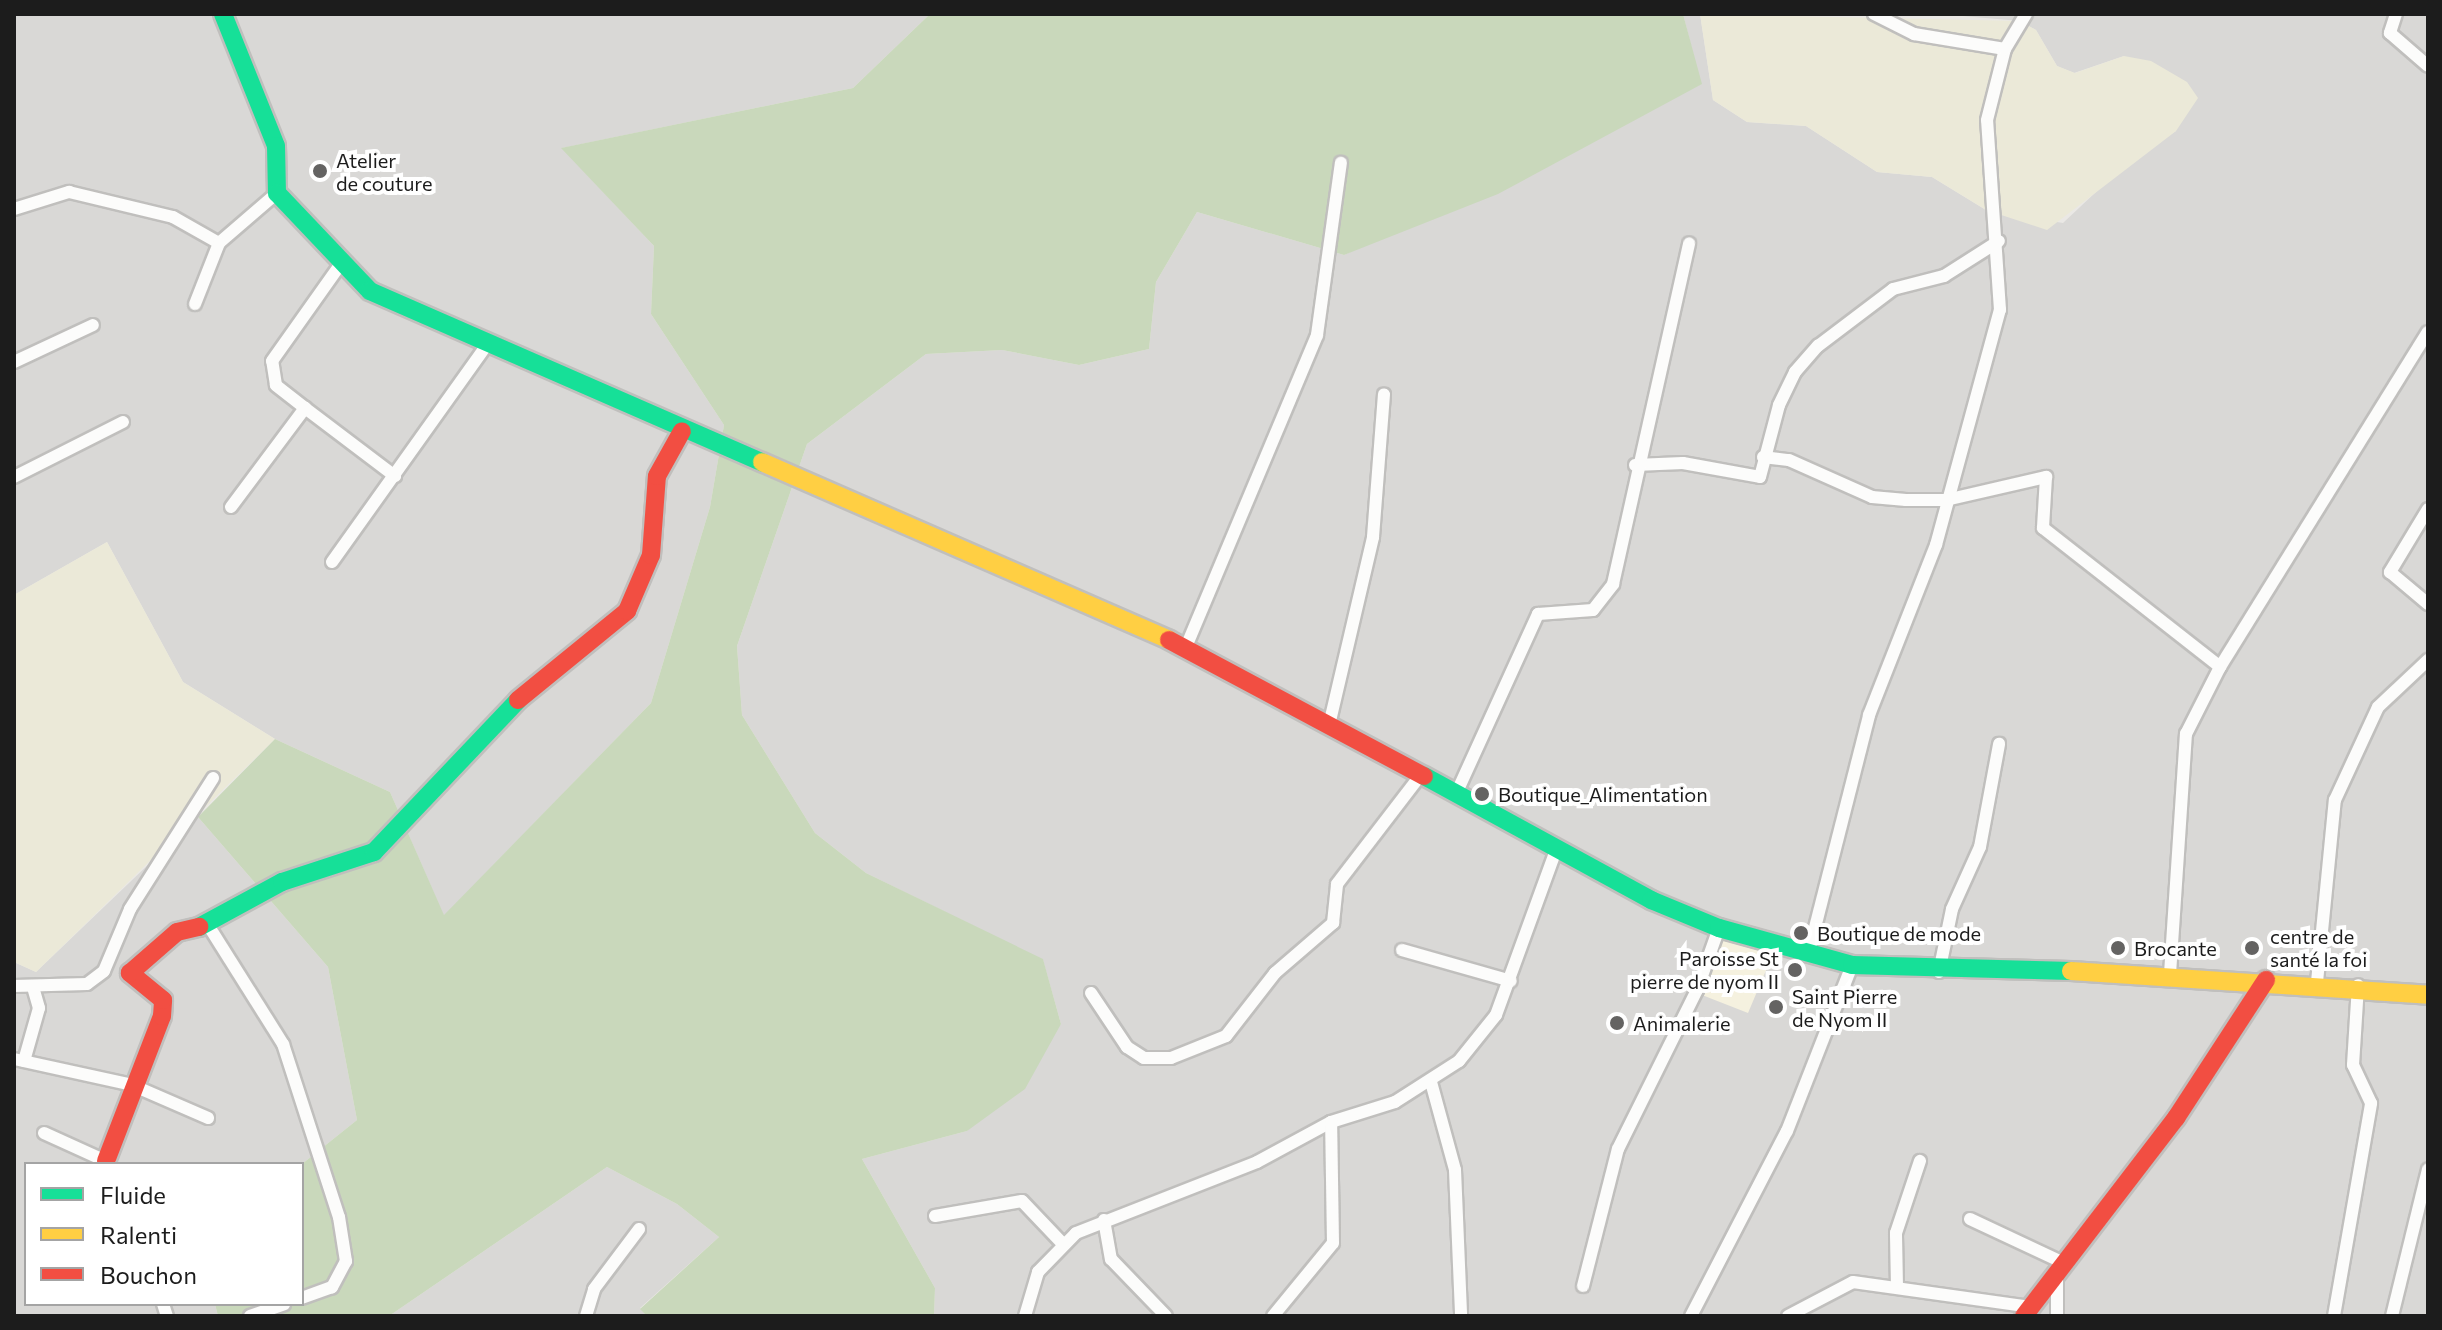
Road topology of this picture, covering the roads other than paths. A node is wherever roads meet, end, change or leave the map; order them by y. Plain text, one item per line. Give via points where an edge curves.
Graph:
1 (223, 14) edge
2 (1874, 14) edge
3 (2026, 14) edge
4 (2396, 14) edge
5 (1889, 17) edge
6 (2005, 49) junction
7 (2428, 66) edge
8 (1341, 163) dead end
9 (277, 193) junction
10 (14, 209) edge
11 (1999, 241) junction
12 (219, 243) junction
13 (1689, 243) dead end
14 (340, 265) junction
15 (195, 304) dead end
16 (93, 325) dead end
17 (2428, 332) edge
18 (487, 345) junction
19 (14, 362) edge
20 (1384, 394) dead end
21 (305, 408) junction
22 (123, 422) dead end
23 (682, 431) junction
24 (1763, 457) junction
25 (1635, 465) junction
26 (15, 474) edge
27 (395, 476) junction
28 (1946, 500) junction
29 (231, 507) dead end
30 (2428, 509) edge
31 (332, 562) dead end
32 (2428, 604) edge
33 (1186, 647) junction
34 (2428, 660) edge
35 (2220, 667) junction
36 (1330, 721) junction
37 (1999, 744) dead end
38 (1420, 776) junction
39 (213, 778) dead end
40 (1456, 794) junction
41 (1557, 847) junction
42 (208, 925) junction
43 (1719, 928) junction
44 (1402, 950) dead end
45 (1808, 955) junction
46 (1852, 965) junction
47 (1939, 972) junction
48 (2170, 974) junction
49 (2266, 980) junction
50 (1511, 981) junction
51 (2317, 982) junction
52 (2358, 985) junction
53 (14, 986) edge
54 (34, 990) junction
55 (1091, 993) dead end
56 (2428, 995) edge
57 (19, 1060) edge
58 (1431, 1082) junction
59 (132, 1085) junction
60 (208, 1118) dead end
61 (1331, 1122) junction
62 (44, 1133) dead end
63 (1920, 1161) dead end
64 (107, 1162) edge
65 (109, 1162) edge
66 (2428, 1169) edge
67 (935, 1216) dead end
68 (1970, 1219) dead end
69 (1104, 1220) junction
70 (639, 1229) dead end
71 (1062, 1243) junction
72 (2061, 1268) junction
73 (1583, 1286) dead end
74 (1897, 1287) junction
75 (304, 1297) edge
76 (278, 1306) edge
77 (2027, 1312) edge
78 (250, 1316) edge
79 (586, 1316) edge
80 (1025, 1316) edge
81 (1166, 1316) edge
82 (1273, 1316) edge
83 (1461, 1316) edge
84 (1691, 1316) edge
85 (1788, 1316) edge
86 (2057, 1316) edge
87 (2334, 1316) edge
88 (2392, 1316) edge

1 - 9 main road via 276,146
2 - 5 street
3 - 6 street
4 - 7 street via 2390,33
5 - 6 street via 1914,34
6 - 11 street via 1987,120
8 - 33 street via 1317,335
9 - 12 street
9 - 14 main road
10 - 12 street via 69,192 173,217
11 - 24 street via 1944,276 1893,289 1828,337 1795,372
11 - 28 street via 2000,310
12 - 15 street
13 - 25 street
14 - 18 main road via 370,291
14 - 21 street via 272,361 276,385
16 - 19 street
17 - 35 street
18 - 23 main road
18 - 27 street
20 - 36 street via 1373,537
21 - 27 street
21 - 29 street
22 - 26 street
23 - 33 main road
23 - 42 main road via 657,476 651,555 627,611 494,720 374,852 282,882
24 - 25 street via 1760,477 1683,463
24 - 28 street via 1789,460 1872,497
25 - 40 street via 1613,584 1593,610 1538,614
27 - 31 street
28 - 35 street via 2046,477 2043,528
28 - 45 street via 1936,545 1869,715
30 - 32 street via 2390,575
33 - 36 main road
34 - 51 street via 2381,703 2335,800
35 - 48 street via 2183,747
36 - 38 main road
37 - 47 street via 1980,847 1949,919
38 - 40 main road
38 - 55 street via 1337,884 1333,923 1275,973 1226,1036 1171,1058 1144,1058 1127,1047
39 - 54 street via 130,909 104,971 87,984
40 - 41 main road
41 - 43 main road via 1607,880
41 - 50 street via 1537,886
42 - 59 main road via 177,932 130,973 163,1000
42 - 75 street via 283,1044 339,1217 346,1261 332,1287
43 - 45 main road
43 - 73 street via 1697,990 1618,1149
44 - 50 street
45 - 46 main road
46 - 47 main road
46 - 84 street via 1787,1131
47 - 48 main road
48 - 49 main road
49 - 51 main road
49 - 72 main road via 2176,1118
50 - 58 street via 1479,1042
51 - 52 main road
52 - 56 main road
52 - 87 street via 2353,1065 2371,1103
53 - 54 street
54 - 57 street via 39,1008
57 - 59 street
58 - 61 street
58 - 83 street via 1455,1170
59 - 60 street
59 - 65 main road
61 - 69 street via 1257,1162
61 - 82 street via 1333,1243
62 - 64 street
63 - 74 street via 1896,1233
66 - 88 street
67 - 71 street via 1022,1201
68 - 72 street
69 - 71 street
69 - 81 street via 1111,1259
70 - 79 street via 594,1289
71 - 80 street via 1032,1283
72 - 77 main road
72 - 86 street
74 - 77 street
74 - 85 street via 1842,1285
76 - 78 street

